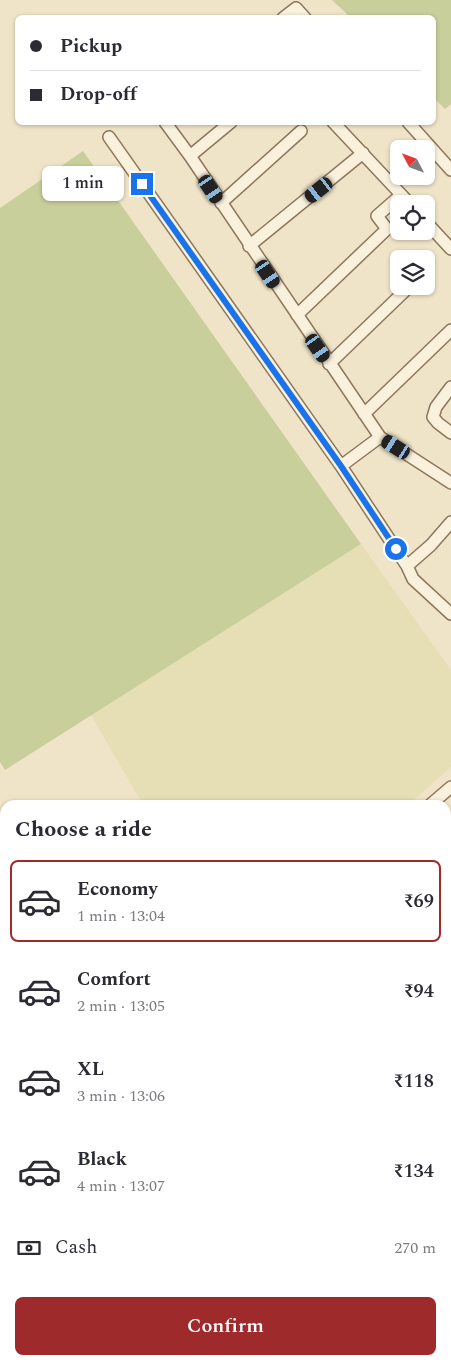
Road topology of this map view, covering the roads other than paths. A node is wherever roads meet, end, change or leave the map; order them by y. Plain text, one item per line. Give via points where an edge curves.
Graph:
1 (287, 15) edge
2 (303, 15) edge
3 (167, 125) edge
4 (227, 125) edge
5 (336, 125) edge
6 (411, 125) edge
7 (301, 131) dead end
8 (109, 137) dead end
9 (363, 153) junction
10 (190, 156) junction
11 (451, 170) edge
12 (402, 195) edge
13 (220, 203) junction
14 (390, 205) edge
15 (435, 232) edge
16 (250, 246) junction
17 (451, 249) edge
18 (401, 295) edge
19 (296, 316) junction
20 (451, 330) edge
21 (329, 364) junction
22 (451, 387) edge
23 (364, 414) junction
24 (451, 433) edge
25 (380, 437) junction
26 (341, 466) junction
27 (451, 483) edge
28 (451, 522) edge
29 (406, 566) junction
30 (451, 614) edge
31 (451, 787) edge
32 (436, 800) edge

1 - 2 street via 296,8
3 - 10 street
4 - 10 street
5 - 9 street
6 - 11 street
7 - 13 street
8 - 26 street
9 - 12 street
9 - 16 street
10 - 13 street
13 - 16 street
14 - 19 street via 377,216 387,229
15 - 17 street
16 - 19 street
18 - 21 street
19 - 21 street
20 - 23 street
21 - 23 street
22 - 24 street via 436,407 433,417
23 - 25 street
25 - 26 street
25 - 27 street
26 - 29 street
28 - 29 street
29 - 30 street via 413,579
31 - 32 street

